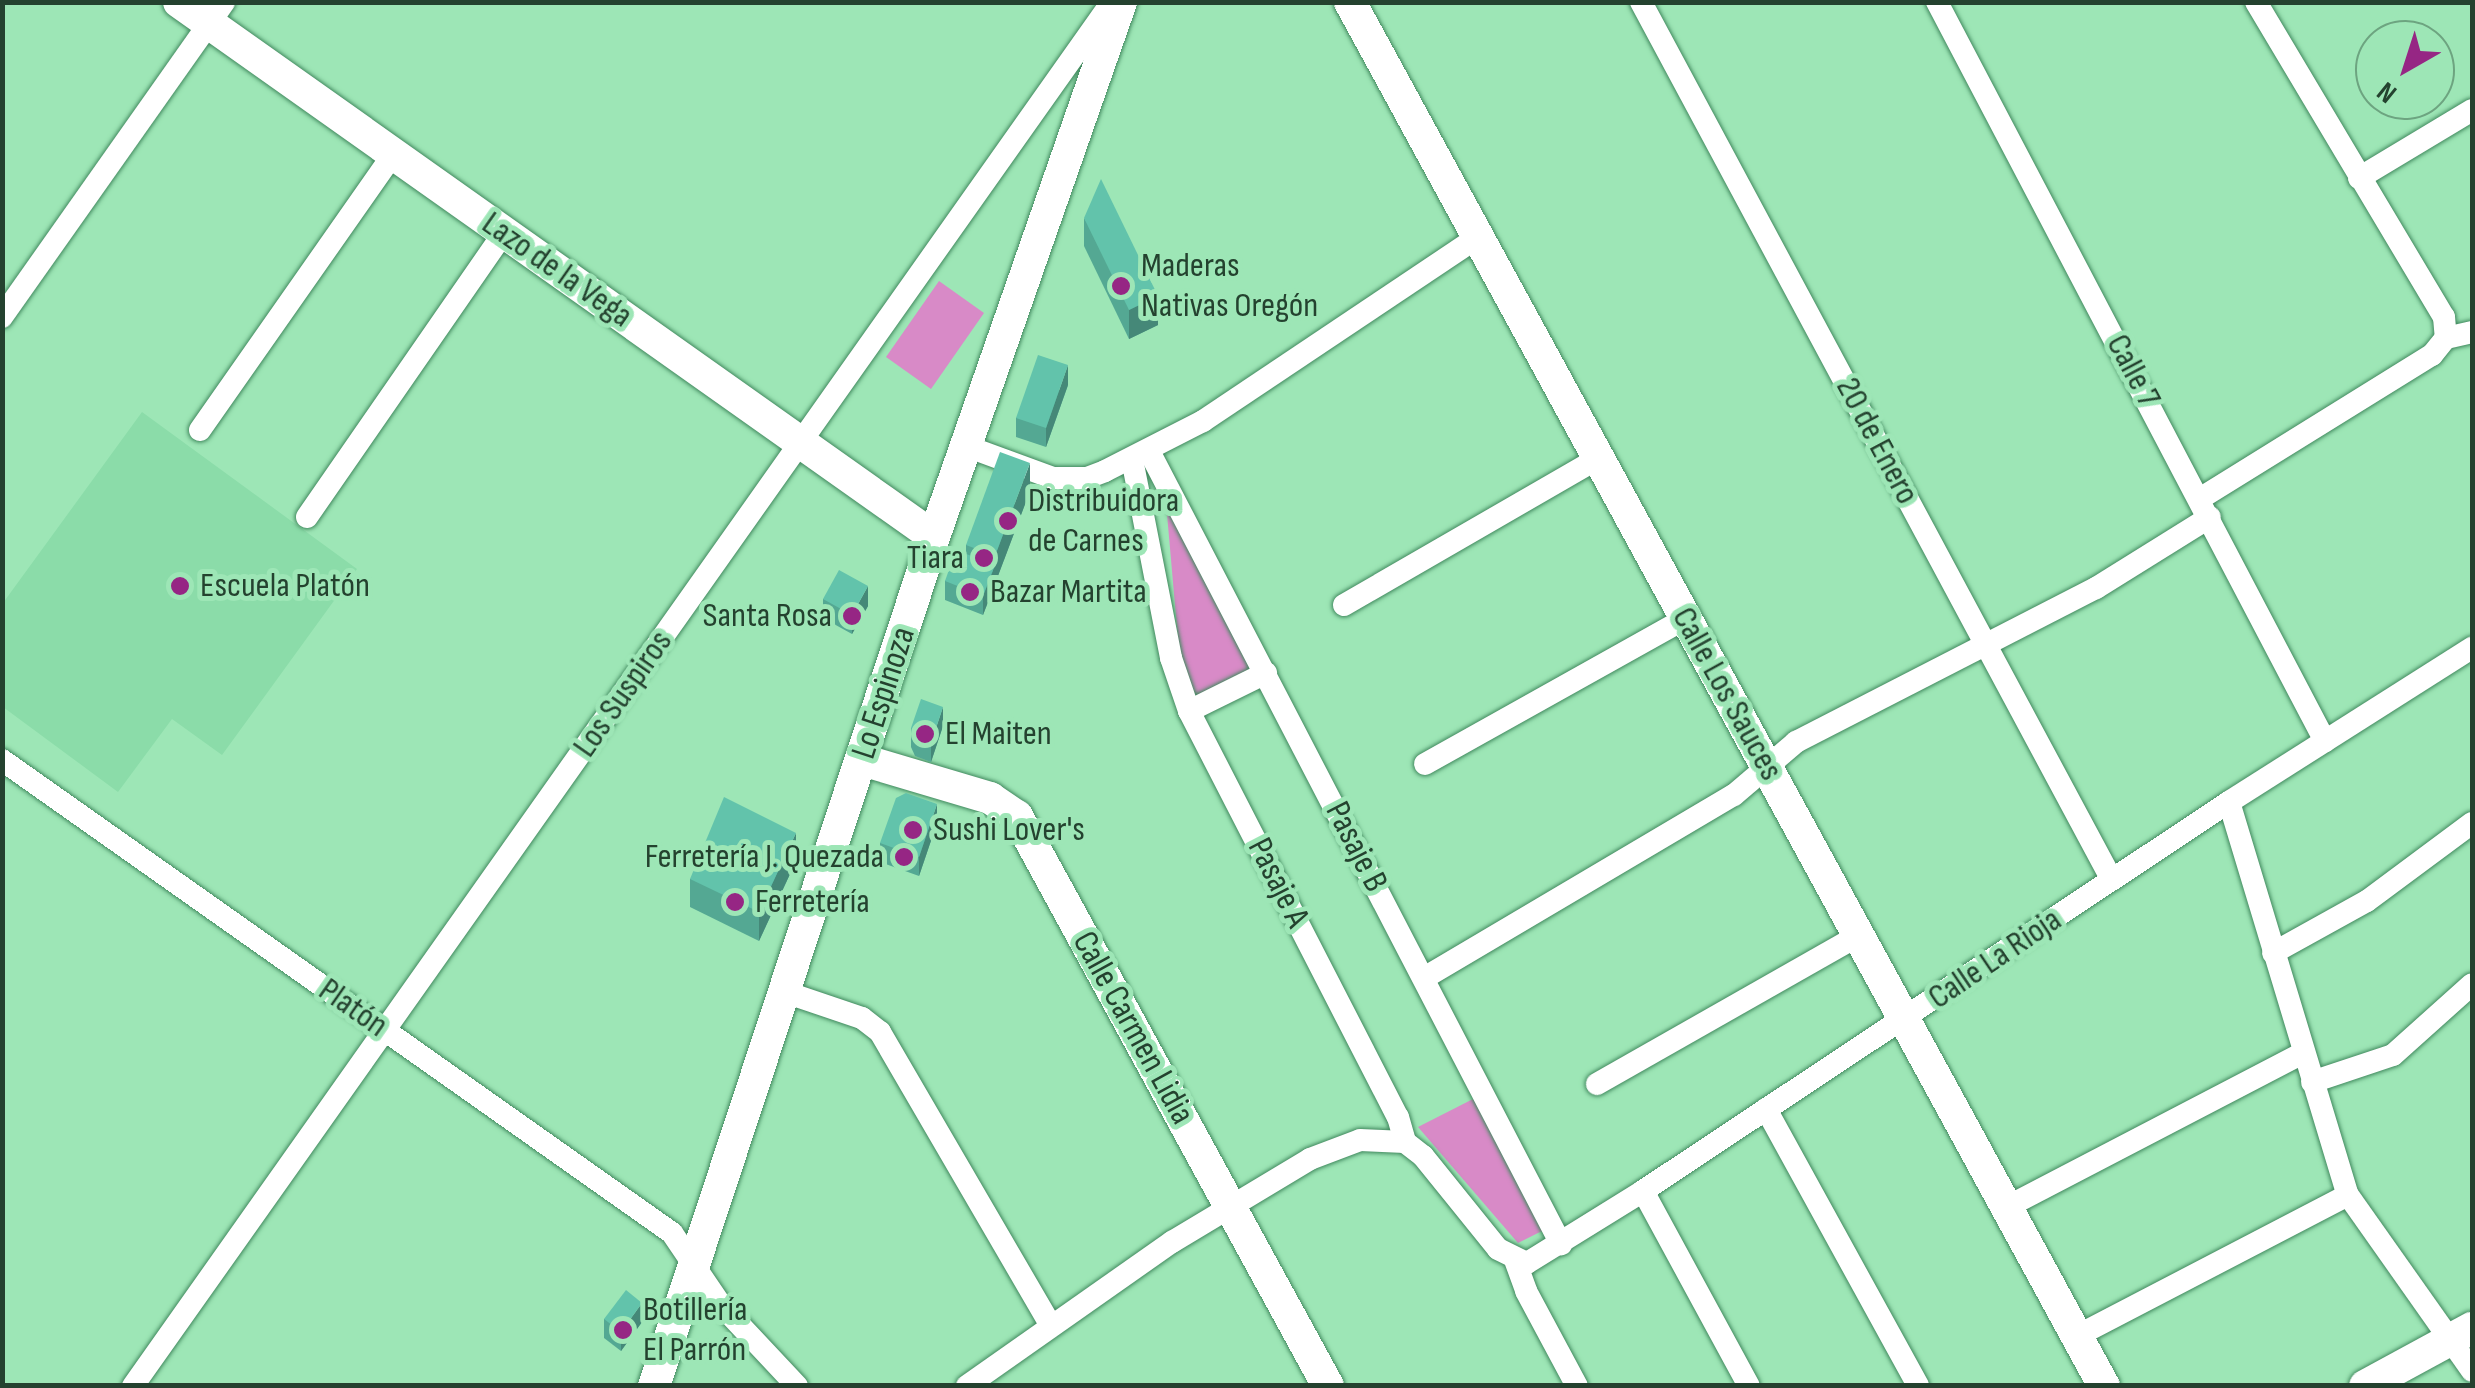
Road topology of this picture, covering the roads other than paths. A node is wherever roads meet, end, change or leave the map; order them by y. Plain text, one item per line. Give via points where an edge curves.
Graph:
1 (180, 2) edge
2 (1112, 2) edge
3 (1121, 2) edge
4 (1350, 2) edge
5 (1642, 2) edge
6 (1937, 2) edge
7 (2256, 2) edge
8 (216, 13) edge
9 (2472, 110) edge
10 (393, 154) junction
11 (2359, 178) junction
12 (504, 232) junction
13 (1478, 237) junction
14 (2, 317) edge
15 (2472, 332) edge
16 (2446, 338) junction
17 (200, 430) dead end
18 (802, 442) junction
19 (966, 446) junction
20 (1141, 455) junction
21 (1598, 458) junction
22 (2206, 508) junction
23 (306, 517) dead end
24 (934, 536) junction
25 (1344, 605) dead end
26 (1686, 618) junction
27 (1986, 645) junction
28 (2472, 648) edge
29 (1266, 674) junction
30 (1189, 711) junction
31 (2325, 741) junction
32 (2, 760) edge
33 (862, 760) junction
34 (1425, 764) dead end
35 (1767, 768) junction
36 (2229, 802) junction
37 (2472, 823) edge
38 (2112, 880) junction
39 (1858, 935) junction
40 (2273, 953) junction
41 (1424, 978) junction
42 (2472, 984) edge
43 (785, 992) junction
44 (1904, 1019) junction
45 (385, 1030) junction
46 (2303, 1053) junction
47 (2312, 1082) junction
48 (1597, 1084) dead end
49 (1766, 1109) junction
50 (1405, 1142) junction
51 (1643, 1192) junction
52 (2348, 1195) junction
53 (1230, 1205) junction
54 (2006, 1206) junction
55 (1561, 1244) junction
56 (1516, 1260) junction
57 (695, 1265) junction
58 (1051, 1326) junction
59 (2462, 1335) edge
60 (2077, 1336) junction
61 (2472, 1371) edge
62 (133, 1386) edge
63 (654, 1386) edge
64 (798, 1386) edge
65 (967, 1386) edge
66 (1328, 1386) edge
67 (1577, 1386) edge
68 (1749, 1386) edge
69 (1918, 1386) edge
70 (2104, 1386) edge
71 (2365, 1386) edge

1 - 8 street, Lazo de la Vega
2 - 18 street, Los Suspiros
3 - 19 street, Lo Espinoza
4 - 13 street, Calle Los Sauces
5 - 27 street, 20 de Enero
6 - 22 street, Calle 7
7 - 11 street
8 - 10 street, Lazo de la Vega
8 - 14 street
9 - 11 street
10 - 12 street, Lazo de la Vega
10 - 17 street
11 - 16 street via 2444,317
12 - 18 street, Lazo de la Vega
12 - 23 street
13 - 20 street via 1242,396
13 - 21 street, Calle Los Sauces
15 - 16 street
16 - 22 street via 2432,356
18 - 24 street, Lazo de la Vega
18 - 45 street, Los Suspiros
19 - 20 street via 1069,480
19 - 24 street, Lo Espinoza
20 - 29 street, Pasaje B
20 - 30 street, Pasaje A via 1171,658
21 - 25 street
21 - 26 street, Calle Los Sauces
22 - 27 street via 2133,568
22 - 31 street, Calle 7
24 - 33 street, Lo Espinoza
26 - 34 street
26 - 35 street, Calle Los Sauces
27 - 35 street via 1796,742
27 - 38 street, 20 de Enero
28 - 31 street, Calle La Rioja
29 - 30 street
29 - 41 street, Pasaje B
30 - 50 street, Pasaje A
31 - 36 street, Calle La Rioja
32 - 45 street, Platón
33 - 43 street, Lo Espinoza
33 - 53 street, Calle Carmen Lidia via 990,798 1017,816
35 - 39 street, Calle Los Sauces
35 - 41 street via 1734,795
36 - 38 street, Calle La Rioja
36 - 40 street
37 - 40 street via 2367,901
38 - 44 street, Calle La Rioja
39 - 44 street, Calle Los Sauces
39 - 48 street
40 - 46 street
41 - 55 street, Pasaje B
42 - 47 street via 2392,1055
43 - 57 street, Lo Espinoza
43 - 58 street via 862,1018 880,1032
44 - 49 street, Calle La Rioja
44 - 54 street, Calle Los Sauces
45 - 57 street, Platón via 672,1233
45 - 62 street, Los Suspiros
46 - 47 street
46 - 54 street
47 - 52 street
49 - 51 street, Calle La Rioja
49 - 69 street
50 - 53 street via 1341,1144
50 - 56 street, Pasaje A via 1498,1249
51 - 55 street, Calle La Rioja
51 - 68 street
52 - 59 street
52 - 60 street
53 - 58 street
53 - 66 street, Calle Carmen Lidia
54 - 60 street, Calle Los Sauces
55 - 56 street, Calle La Rioja via 1527,1262
56 - 67 street
57 - 63 street, Lo Espinoza
57 - 64 street, Platón via 722,1305
58 - 65 street
59 - 61 street
59 - 71 street
60 - 70 street, Calle Los Sauces

